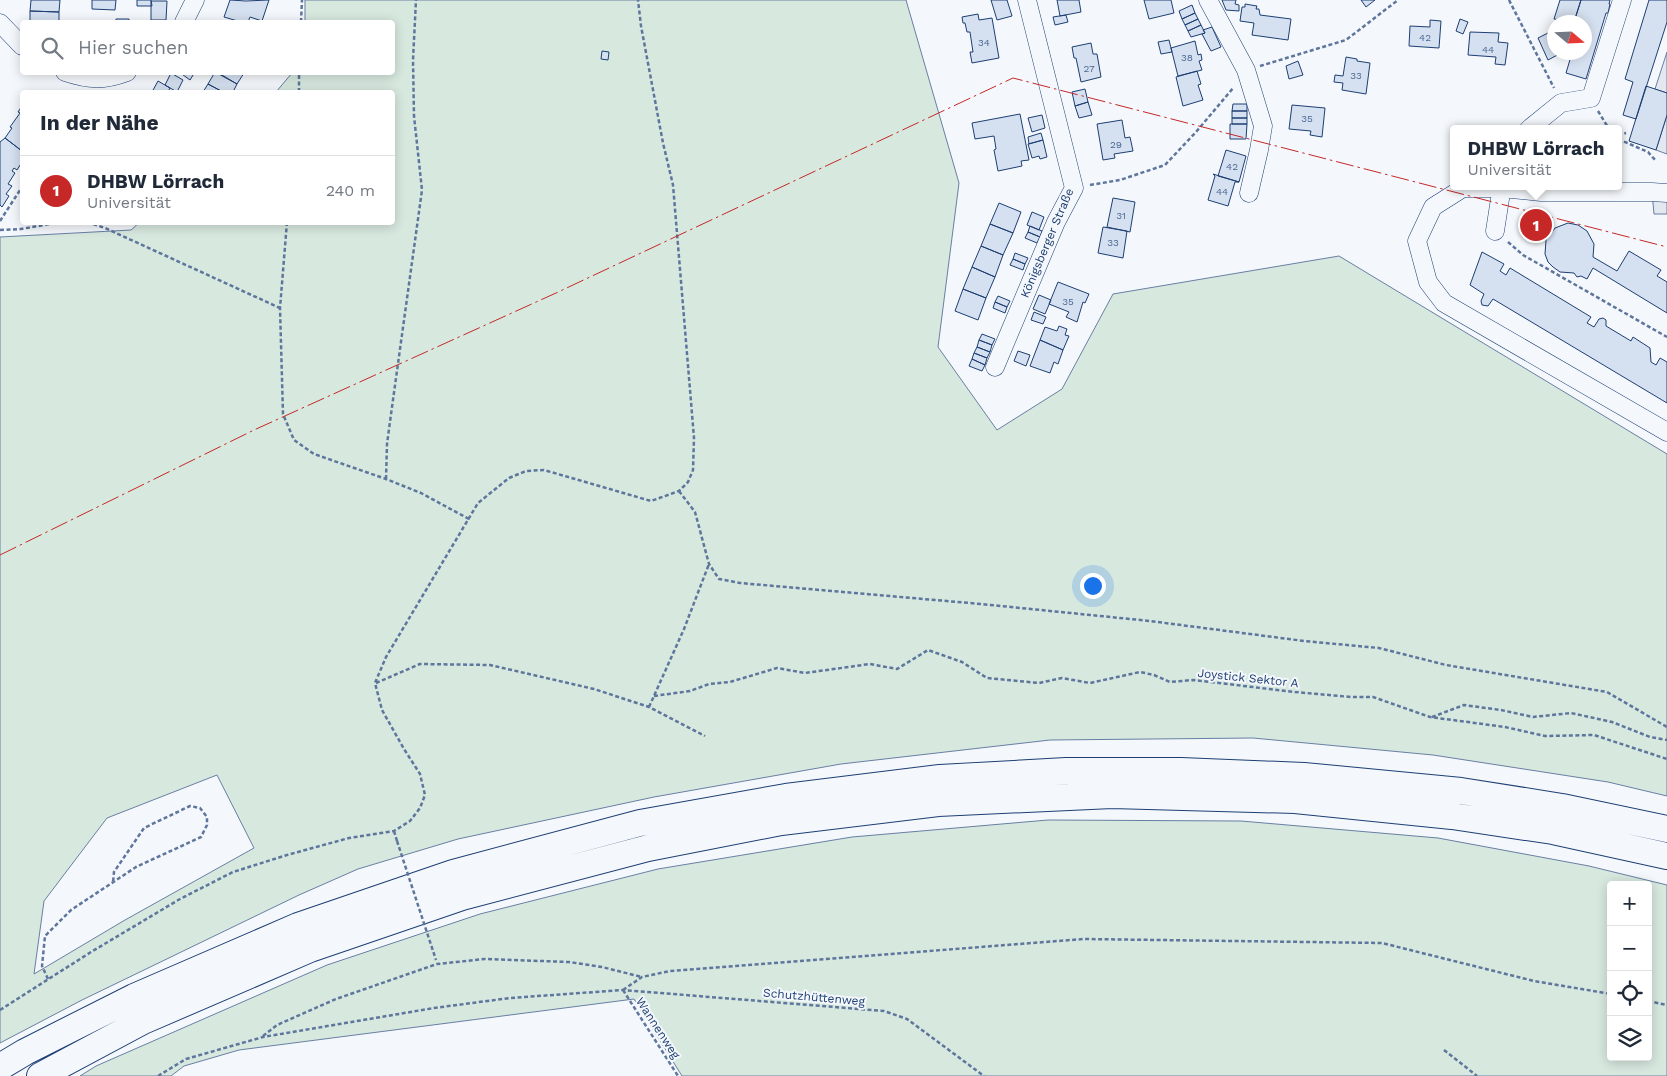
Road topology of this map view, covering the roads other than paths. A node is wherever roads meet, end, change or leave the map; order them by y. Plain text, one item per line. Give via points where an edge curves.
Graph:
1 (195, 0) edge
2 (1027, 0) edge
3 (1208, 0) edge
4 (1622, 0) edge
5 (185, 20) edge
6 (0, 23) edge
7 (20, 44) edge
8 (73, 75) edge
9 (120, 75) edge
10 (1533, 125) edge
11 (1460, 190) edge
12 (1502, 190) edge
13 (1526, 190) edge
14 (1667, 193) edge
15 (1249, 194) dead end
16 (1495, 231) road end
17 (994, 367) dead end
18 (1667, 432) edge
19 (1667, 829) edge
20 (1667, 856) edge
21 (0, 1067) edge
22 (40, 1076) edge

1 - 5 street
2 - 17 street, Königsberger Straße via 1074,188 1056,222
3 - 15 street via 1246,70 1263,126
4 - 10 street via 1591,98 1562,103
6 - 7 street
8 - 9 street via 84,79
11 - 18 street via 1433,207 1417,241 1428,282 1444,303
12 - 16 street
13 - 14 street
19 - 21 highway via 1562,807 1461,791 1304,776 1191,771 1066,771 940,778 786,797 640,823 426,882 289,930 134,998
20 - 22 highway via 1553,831 1462,817 1295,800 1102,796 938,803 782,822 648,848 462,897 310,949 144,1020

